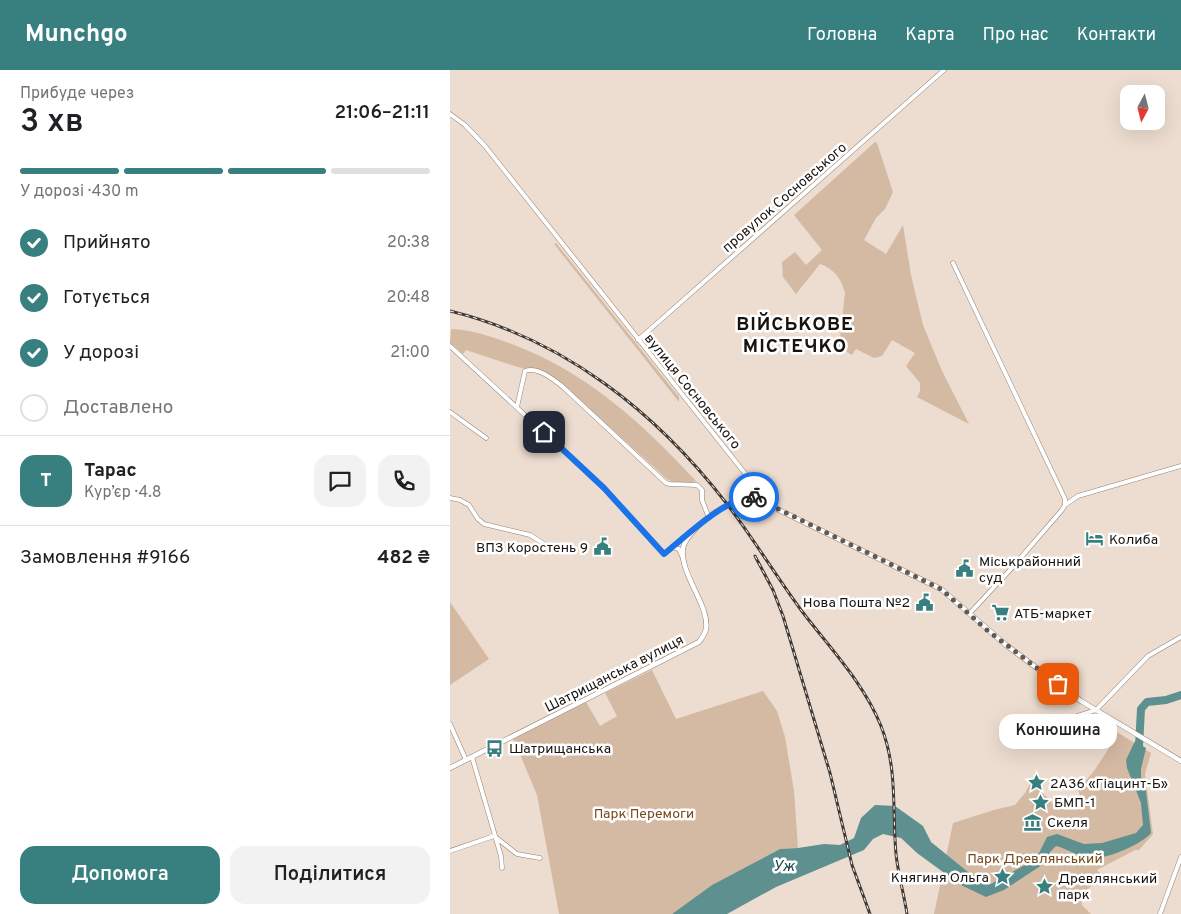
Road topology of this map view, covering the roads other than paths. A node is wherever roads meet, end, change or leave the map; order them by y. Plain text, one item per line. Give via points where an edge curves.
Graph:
1 (944, 70) edge
2 (450, 114) edge
3 (953, 263) dead end
4 (638, 340) junction
5 (450, 346) edge
6 (517, 407) junction
7 (450, 412) edge
8 (486, 438) dead end
9 (1181, 466) edge
10 (756, 497) junction
11 (450, 498) edge
12 (1065, 505) junction
13 (709, 518) junction
14 (691, 532) junction
15 (546, 545) dead end
16 (672, 548) junction
17 (684, 561) junction
18 (970, 613) junction
19 (1181, 637) edge
20 (1096, 710) junction
21 (450, 724) edge
22 (1019, 735) dead end
23 (472, 757) junction
24 (466, 760) junction
25 (1181, 761) edge
26 (450, 768) edge
27 (494, 836) junction
28 (450, 851) edge
29 (1181, 857) edge
30 (540, 858) dead end
31 (502, 868) dead end
32 (1180, 868) edge
33 (1160, 914) edge

1 - 4 street, провулок Сосновського
2 - 4 street, вулиця Сосновського via 482,142
3 - 12 street via 1063,493
4 - 10 street, вулиця Сосновського via 751,481
5 - 6 street
6 - 13 street via 525,371 535,370 553,379 666,482 697,485 702,490
6 - 16 street via 604,488 664,554
7 - 8 street
9 - 12 street via 1078,496
10 - 13 street via 747,497 724,507
10 - 18 street via 941,589
11 - 15 street via 469,505 484,524 530,534
12 - 18 street
13 - 14 street
14 - 16 street
14 - 17 street, Шатрищанська вулиця via 684,544
16 - 17 street via 680,550
17 - 23 street, Шатрищанська вулиця via 706,621 699,642
18 - 20 street via 1038,670
19 - 20 street via 1148,656
20 - 22 street
20 - 25 street
21 - 24 street
23 - 24 street, Шатрищанська вулиця
23 - 27 street
24 - 26 street, Шатрищанська вулиця
27 - 28 street
27 - 30 street via 517,854
27 - 31 street
29 - 32 street
32 - 33 street

